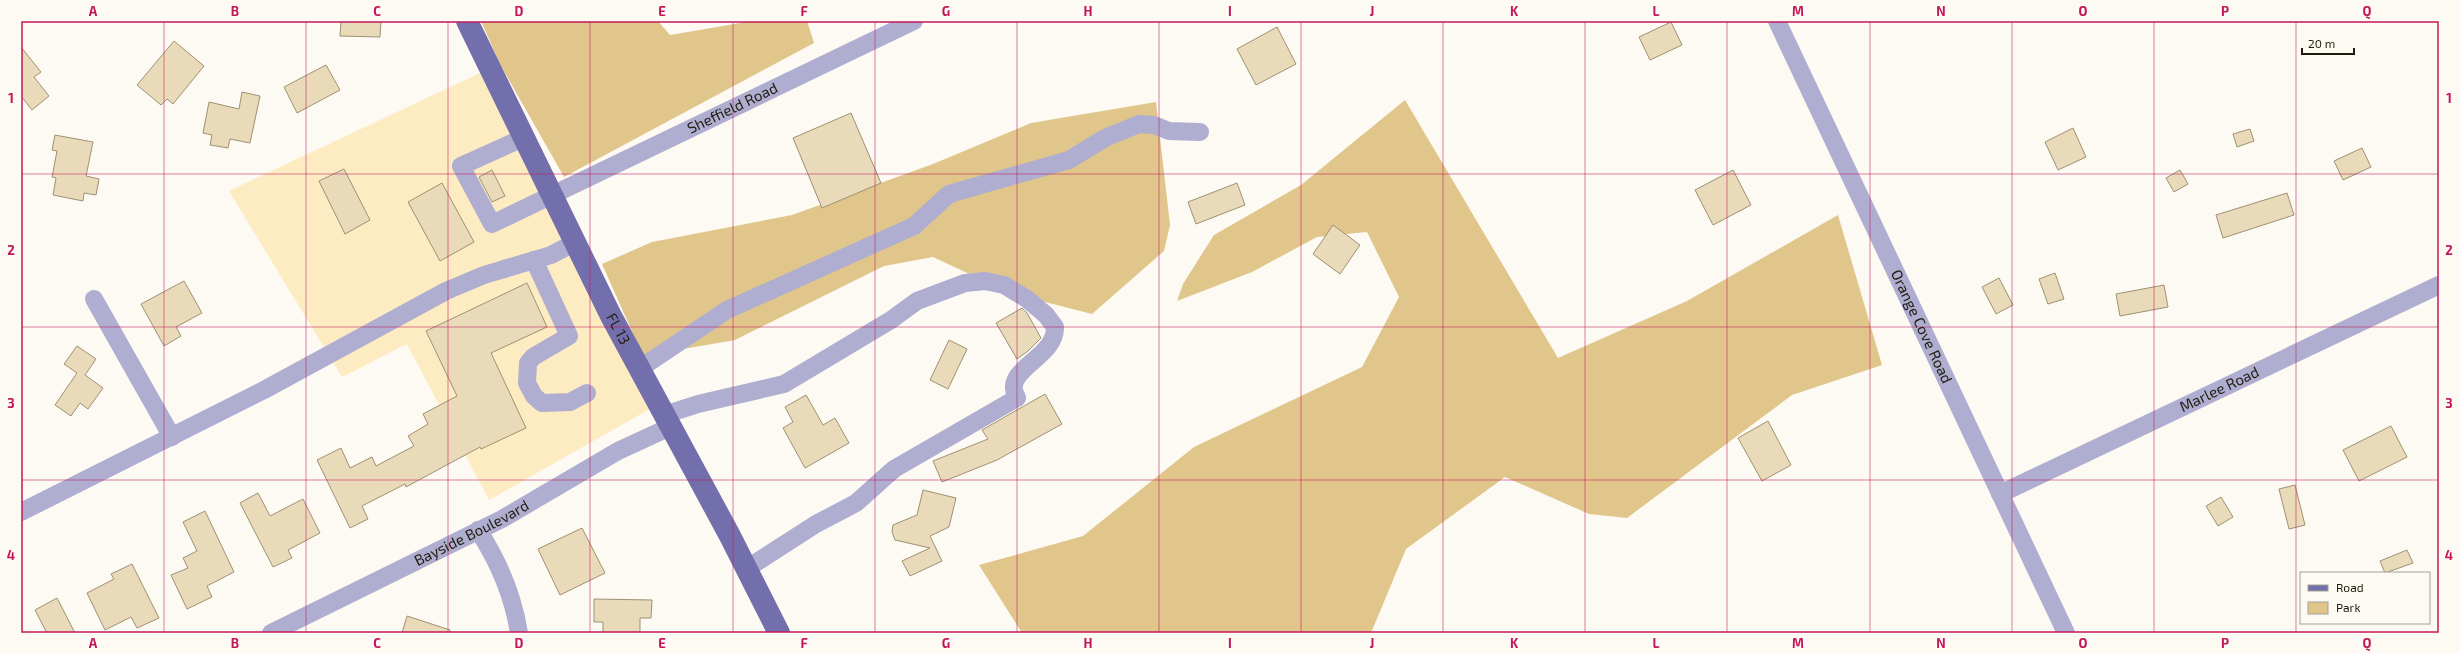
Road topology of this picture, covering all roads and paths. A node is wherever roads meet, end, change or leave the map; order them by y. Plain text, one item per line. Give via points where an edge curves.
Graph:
1 (467, 21) edge
2 (914, 21) edge
3 (1777, 21) edge
4 (1200, 132) dead end
5 (525, 137) junction
6 (551, 196) junction
7 (574, 243) junction
8 (534, 260) junction
9 (2439, 285) edge
10 (94, 299) dead end
11 (639, 369) junction
12 (587, 393) dead end
13 (667, 421) junction
14 (172, 437) junction
15 (2000, 494) junction
16 (21, 512) edge
17 (478, 530) junction
18 (746, 569) junction
19 (270, 633) edge
20 (519, 633) edge
21 (779, 633) edge
22 (2066, 633) edge

1 - 5 main road, FL 13
2 - 6 street, Sheffield Road
3 - 15 street, Orange Cove Road
4 - 11 street via 1169,131 1154,125 1139,124 1105,138 1069,160 949,194 914,226 727,310
5 - 6 main road, FL 13
5 - 6 street, Sheffield Road via 462,166 492,224
6 - 7 main road, FL 13
7 - 8 street via 551,255
7 - 11 main road, FL 13
8 - 12 street via 569,336 533,357 528,363 527,383 534,396 542,403 570,402
8 - 14 street via 484,275 446,291
9 - 15 street, Marlee Road
10 - 14 street
11 - 13 main road, FL 13
13 - 17 street, Bayside Boulevard via 502,519
13 - 18 main road, FL 13
13 - 18 street, Bayside Boulevard via 705,402 784,384 891,320 917,301 965,283 985,282 1004,285 1027,299 1046,315 1055,327 1053,342 1015,382 1017,398 894,470 856,503 816,524
14 - 16 street
15 - 22 street, Orange Cove Road
17 - 19 street, Bayside Boulevard
17 - 20 street via 506,582
18 - 21 main road, FL 13

